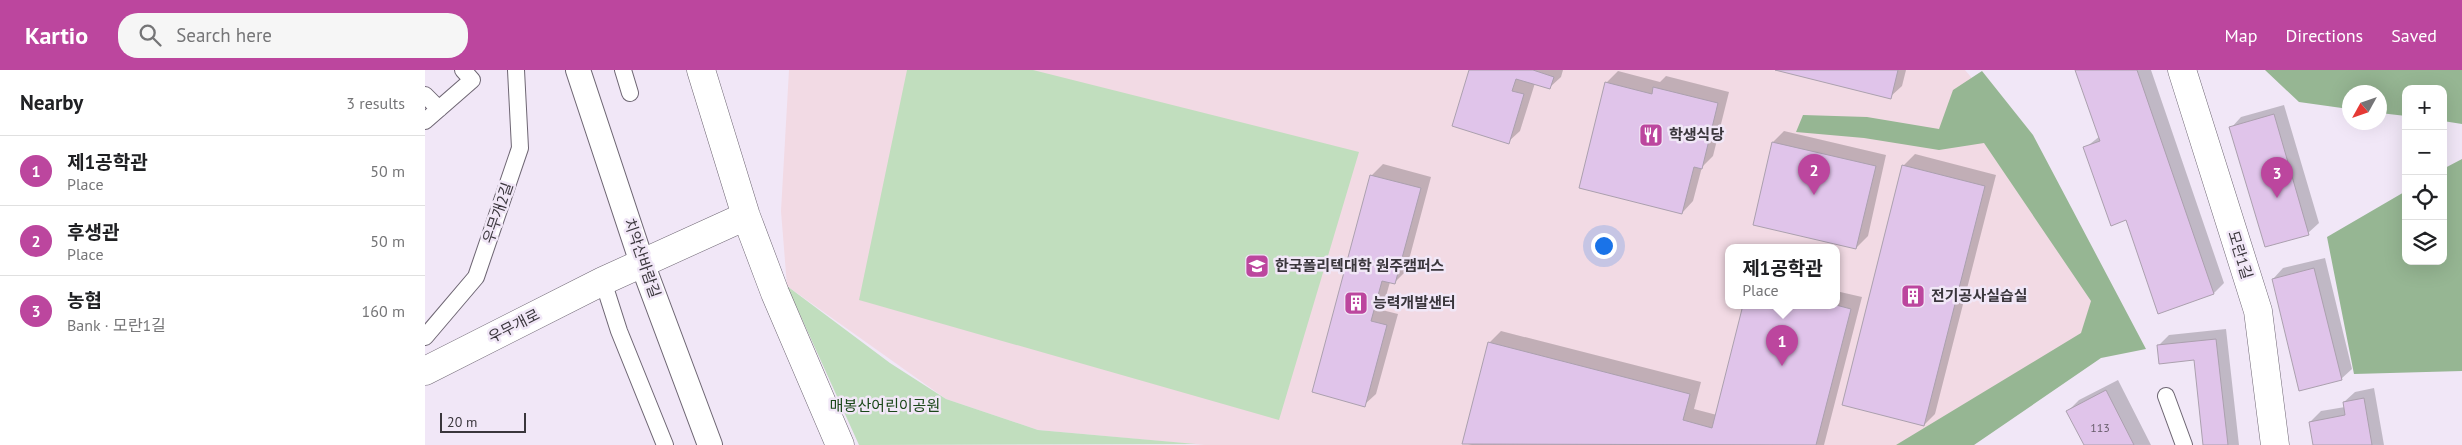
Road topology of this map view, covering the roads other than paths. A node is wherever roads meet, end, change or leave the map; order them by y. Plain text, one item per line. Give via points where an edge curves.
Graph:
1 (463, 70) edge
2 (517, 70) edge
3 (578, 70) edge
4 (623, 70) edge
5 (701, 70) edge
6 (2182, 70) edge
7 (630, 93) dead end
8 (425, 95) edge
9 (439, 109) junction
10 (425, 121) edge
11 (746, 216) junction
12 (642, 263) junction
13 (603, 281) junction
14 (425, 337) edge
15 (425, 371) edge
16 (2166, 396) dead end
17 (665, 445) edge
18 (710, 445) edge
19 (840, 445) edge
20 (2184, 445) edge
21 (2275, 445) edge

1 - 9 lane via 472,80
2 - 14 lane, 우무개2길 via 520,148 476,276
3 - 12 street, 치악산바람길
4 - 7 lane
5 - 11 street
6 - 21 street, 모란1길 via 2258,311
8 - 9 lane
9 - 10 lane
11 - 12 street, 우무개로
11 - 19 street
12 - 13 street, 우무개로
12 - 18 street, 치악산바람길
13 - 15 street, 우무개로
13 - 17 lane via 619,331
16 - 20 lane

